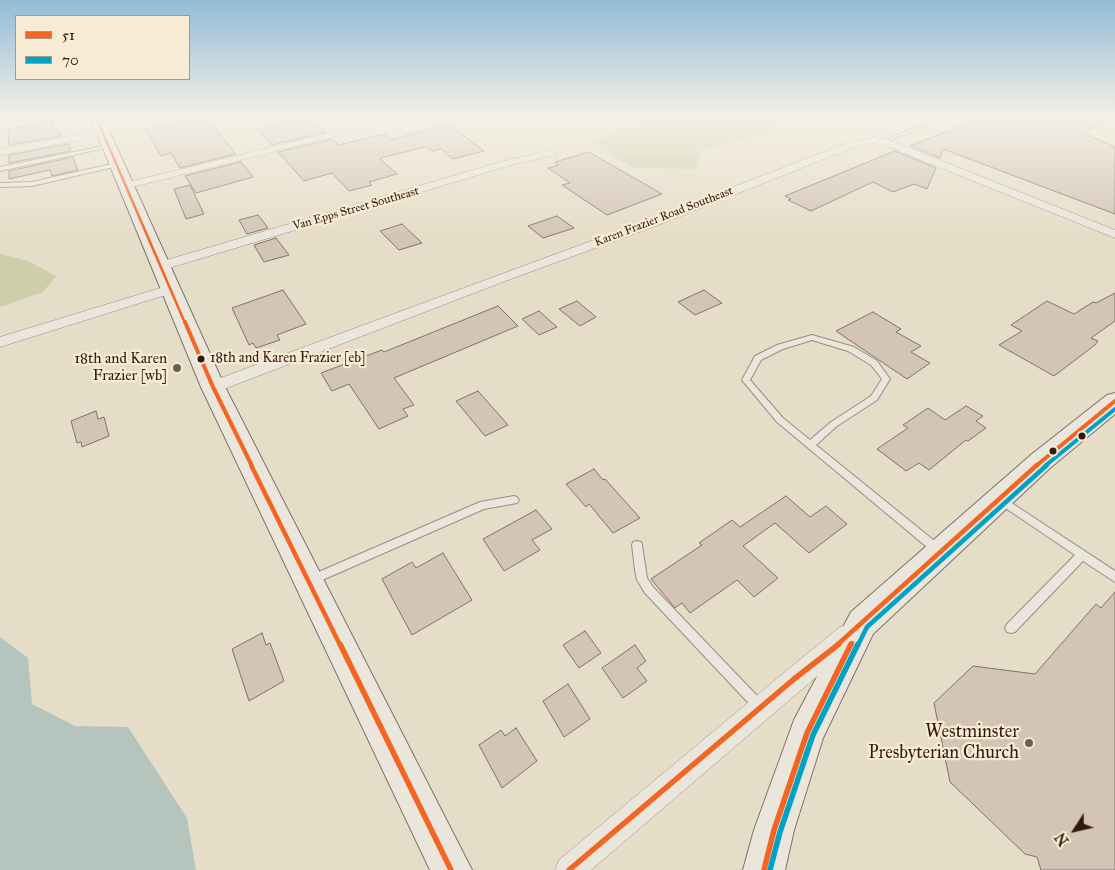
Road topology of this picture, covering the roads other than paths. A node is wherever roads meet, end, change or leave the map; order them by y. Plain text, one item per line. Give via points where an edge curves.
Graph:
1 (54, 158) edge
2 (85, 158) edge
3 (113, 158) edge
4 (533, 158) edge
5 (819, 158) edge
6 (923, 158) edge
7 (0, 169) edge
8 (0, 185) edge
9 (1115, 234) edge
10 (165, 277) junction
11 (0, 342) edge
12 (213, 388) junction
13 (1115, 400) edge
14 (810, 445) junction
15 (999, 499) junction
16 (514, 500) dead end
17 (637, 545) dead end
18 (940, 552) junction
19 (1082, 555) junction
20 (1115, 577) edge
21 (309, 581) junction
22 (862, 623) junction
23 (1011, 628) dead end
24 (761, 707) junction
25 (451, 870) edge
26 (569, 870) edge
27 (764, 870) edge

1 - 7 lane
2 - 8 lane via 32,184
3 - 10 street
4 - 10 street, Van Epps Street Southeast
5 - 12 street, Karen Frazier Road Southeast
6 - 9 street, Karen Frazier Road Southeast
10 - 11 street, Van Epps Street Southeast
10 - 12 street
12 - 21 street
13 - 15 street
14 - 14 lane via 780,420 746,380 758,358 812,337 851,349 874,363 886,379 874,398 834,424
14 - 18 lane
15 - 18 street
15 - 19 lane
16 - 21 lane via 483,505
17 - 24 lane via 642,580
18 - 22 street
19 - 20 lane
19 - 23 lane
21 - 25 street
22 - 24 street
22 - 27 street via 807,733
24 - 26 street

